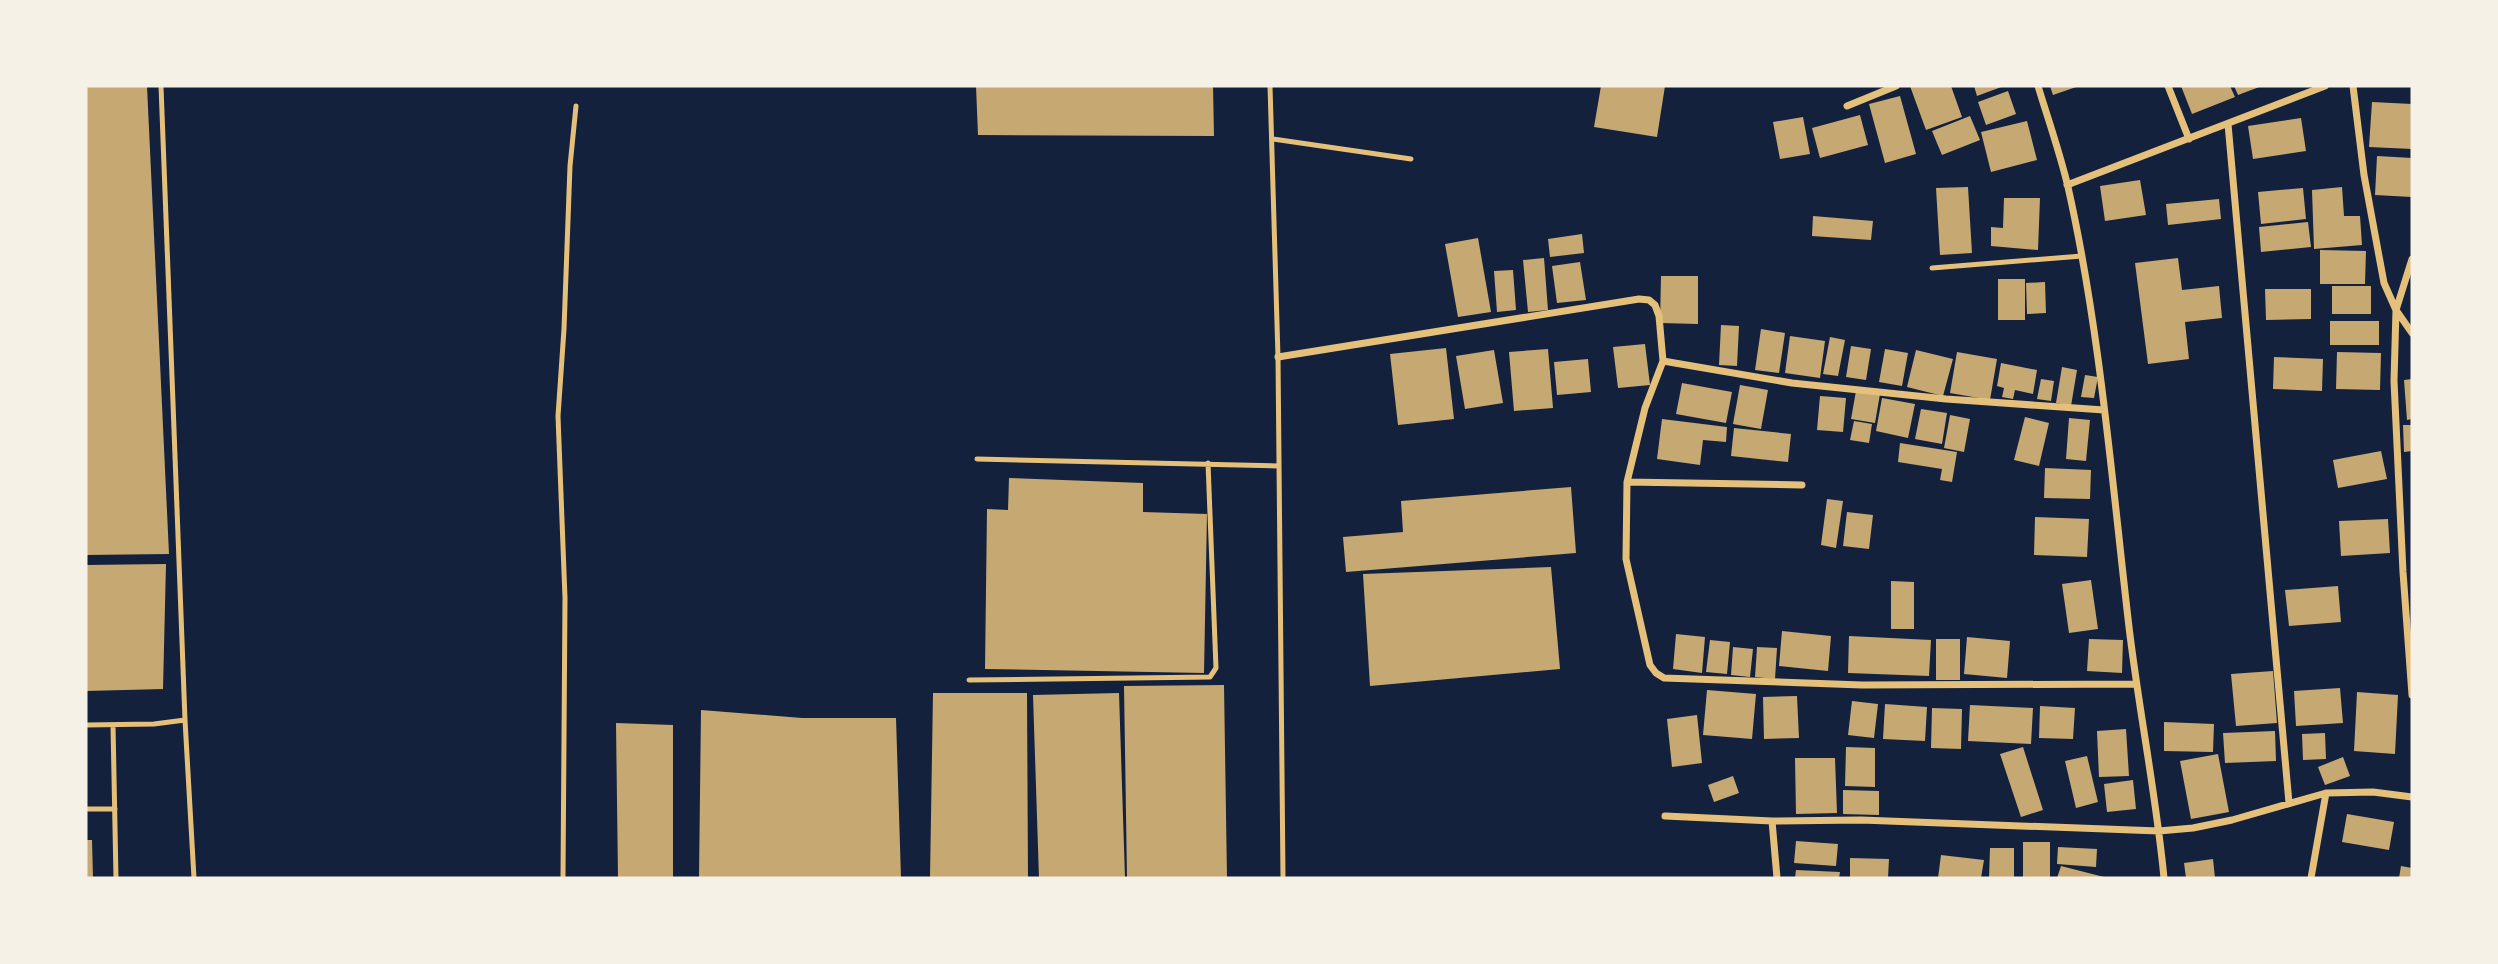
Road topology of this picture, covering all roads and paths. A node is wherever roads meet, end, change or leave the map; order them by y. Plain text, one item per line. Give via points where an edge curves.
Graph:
1 (161, 86) edge
2 (1270, 86) edge
3 (1896, 86) edge
4 (2038, 86) edge
5 (2168, 86) edge
6 (2299, 86) edge
7 (2325, 86) edge
8 (2353, 86) edge
9 (2302, 95) junction
10 (576, 106) dead end
11 (1847, 106) dead end
12 (2228, 124) junction
13 (1273, 139) junction
14 (2189, 139) junction
15 (1411, 159) dead end
16 (2067, 185) junction
17 (2081, 256) junction
18 (2412, 259) edge
19 (1932, 268) dead end
20 (2396, 310) junction
21 (2412, 333) edge
22 (1278, 357) junction
23 (1663, 361) junction
24 (2104, 410) junction
25 (977, 459) dead end
26 (1208, 463) junction
27 (1278, 466) junction
28 (1627, 482) junction
29 (1802, 485) dead end
30 (969, 680) dead end
31 (2136, 684) junction
32 (2412, 695) edge
33 (185, 720) junction
34 (86, 725) edge
35 (113, 725) junction
36 (2326, 793) junction
37 (2412, 797) edge
38 (2289, 803) junction
39 (86, 809) edge
40 (115, 809) junction
41 (1665, 816) dead end
42 (1772, 821) junction
43 (2159, 831) junction
44 (116, 878) edge
45 (194, 878) edge
46 (563, 878) edge
47 (1283, 878) edge
48 (1777, 878) edge
49 (2164, 878) edge
50 (2311, 878) edge

1 - 33 lane
2 - 13 lane
3 - 11 street
4 - 16 street
5 - 14 street
6 - 9 street
7 - 9 street
8 - 20 street via 2384,282
9 - 12 street
10 - 46 lane via 558,416 565,598
12 - 14 street
12 - 38 street
13 - 15 lane
13 - 22 lane
14 - 16 street
16 - 17 street
17 - 19 lane
17 - 24 street
18 - 20 street
20 - 21 street
20 - 32 street via 2394,381
22 - 23 street via 1639,299 1655,304
22 - 27 lane
23 - 24 street via 1792,383
23 - 28 street via 1645,408
24 - 31 street
25 - 26 lane
26 - 27 lane
26 - 30 lane via 1216,668 1210,677
27 - 47 lane
28 - 29 street
28 - 31 street via 1629,579 1650,665 1664,678 1861,685
31 - 43 street
33 - 35 lane
33 - 45 lane
34 - 35 lane
35 - 40 lane
36 - 37 street
36 - 38 street
36 - 50 street
38 - 43 street via 2210,824
39 - 40 lane
40 - 44 lane
41 - 42 street
42 - 43 street
42 - 48 street
43 - 49 street

